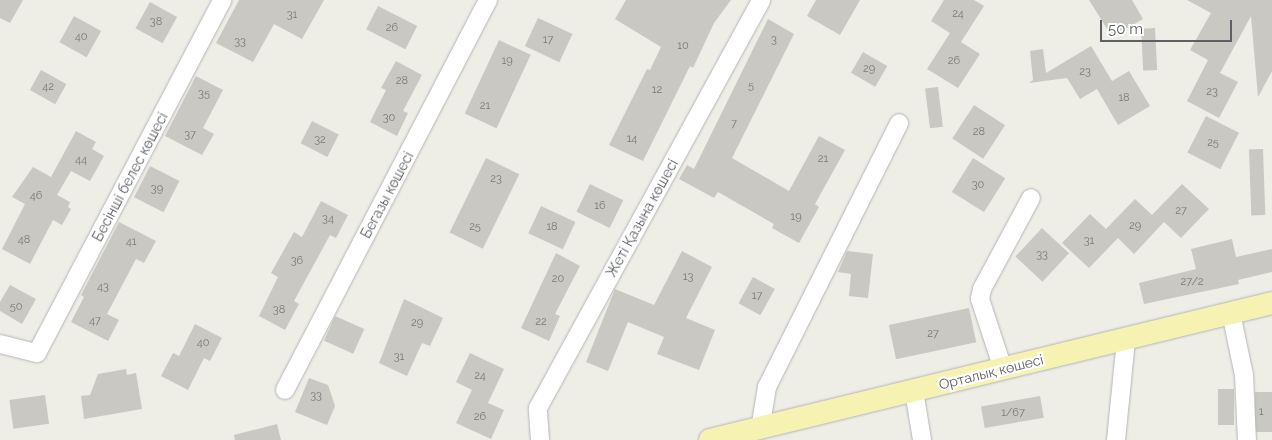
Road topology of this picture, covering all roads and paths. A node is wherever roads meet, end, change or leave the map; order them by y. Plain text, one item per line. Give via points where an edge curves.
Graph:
1 (222, 0) edge
2 (488, 0) edge
3 (761, 0) edge
4 (899, 123) dead end
5 (1031, 198) dead end
6 (1272, 303) edge
7 (1231, 313) junction
8 (1126, 339) junction
9 (0, 344) edge
10 (1003, 369) junction
11 (285, 390) dead end
12 (914, 391) junction
13 (760, 429) junction
14 (717, 439) edge
15 (540, 440) edge
16 (922, 440) edge
17 (1116, 440) edge
18 (1247, 440) edge

1 - 9 street, Бесінші белес көшесі via 37,353
2 - 11 street, Бегазы көшесі
3 - 15 street, Жеті Қазына көшесі via 538,408
4 - 13 street via 767,387
5 - 10 street via 982,289 980,300
6 - 7 main road, Орталық көшесі
7 - 8 main road, Орталық көшесі
7 - 18 street via 1244,375
8 - 10 main road, Орталық көшесі
8 - 17 street
10 - 12 main road, Орталық көшесі
12 - 13 main road, Орталық көшесі
12 - 16 street
13 - 14 main road, Орталық көшесі

